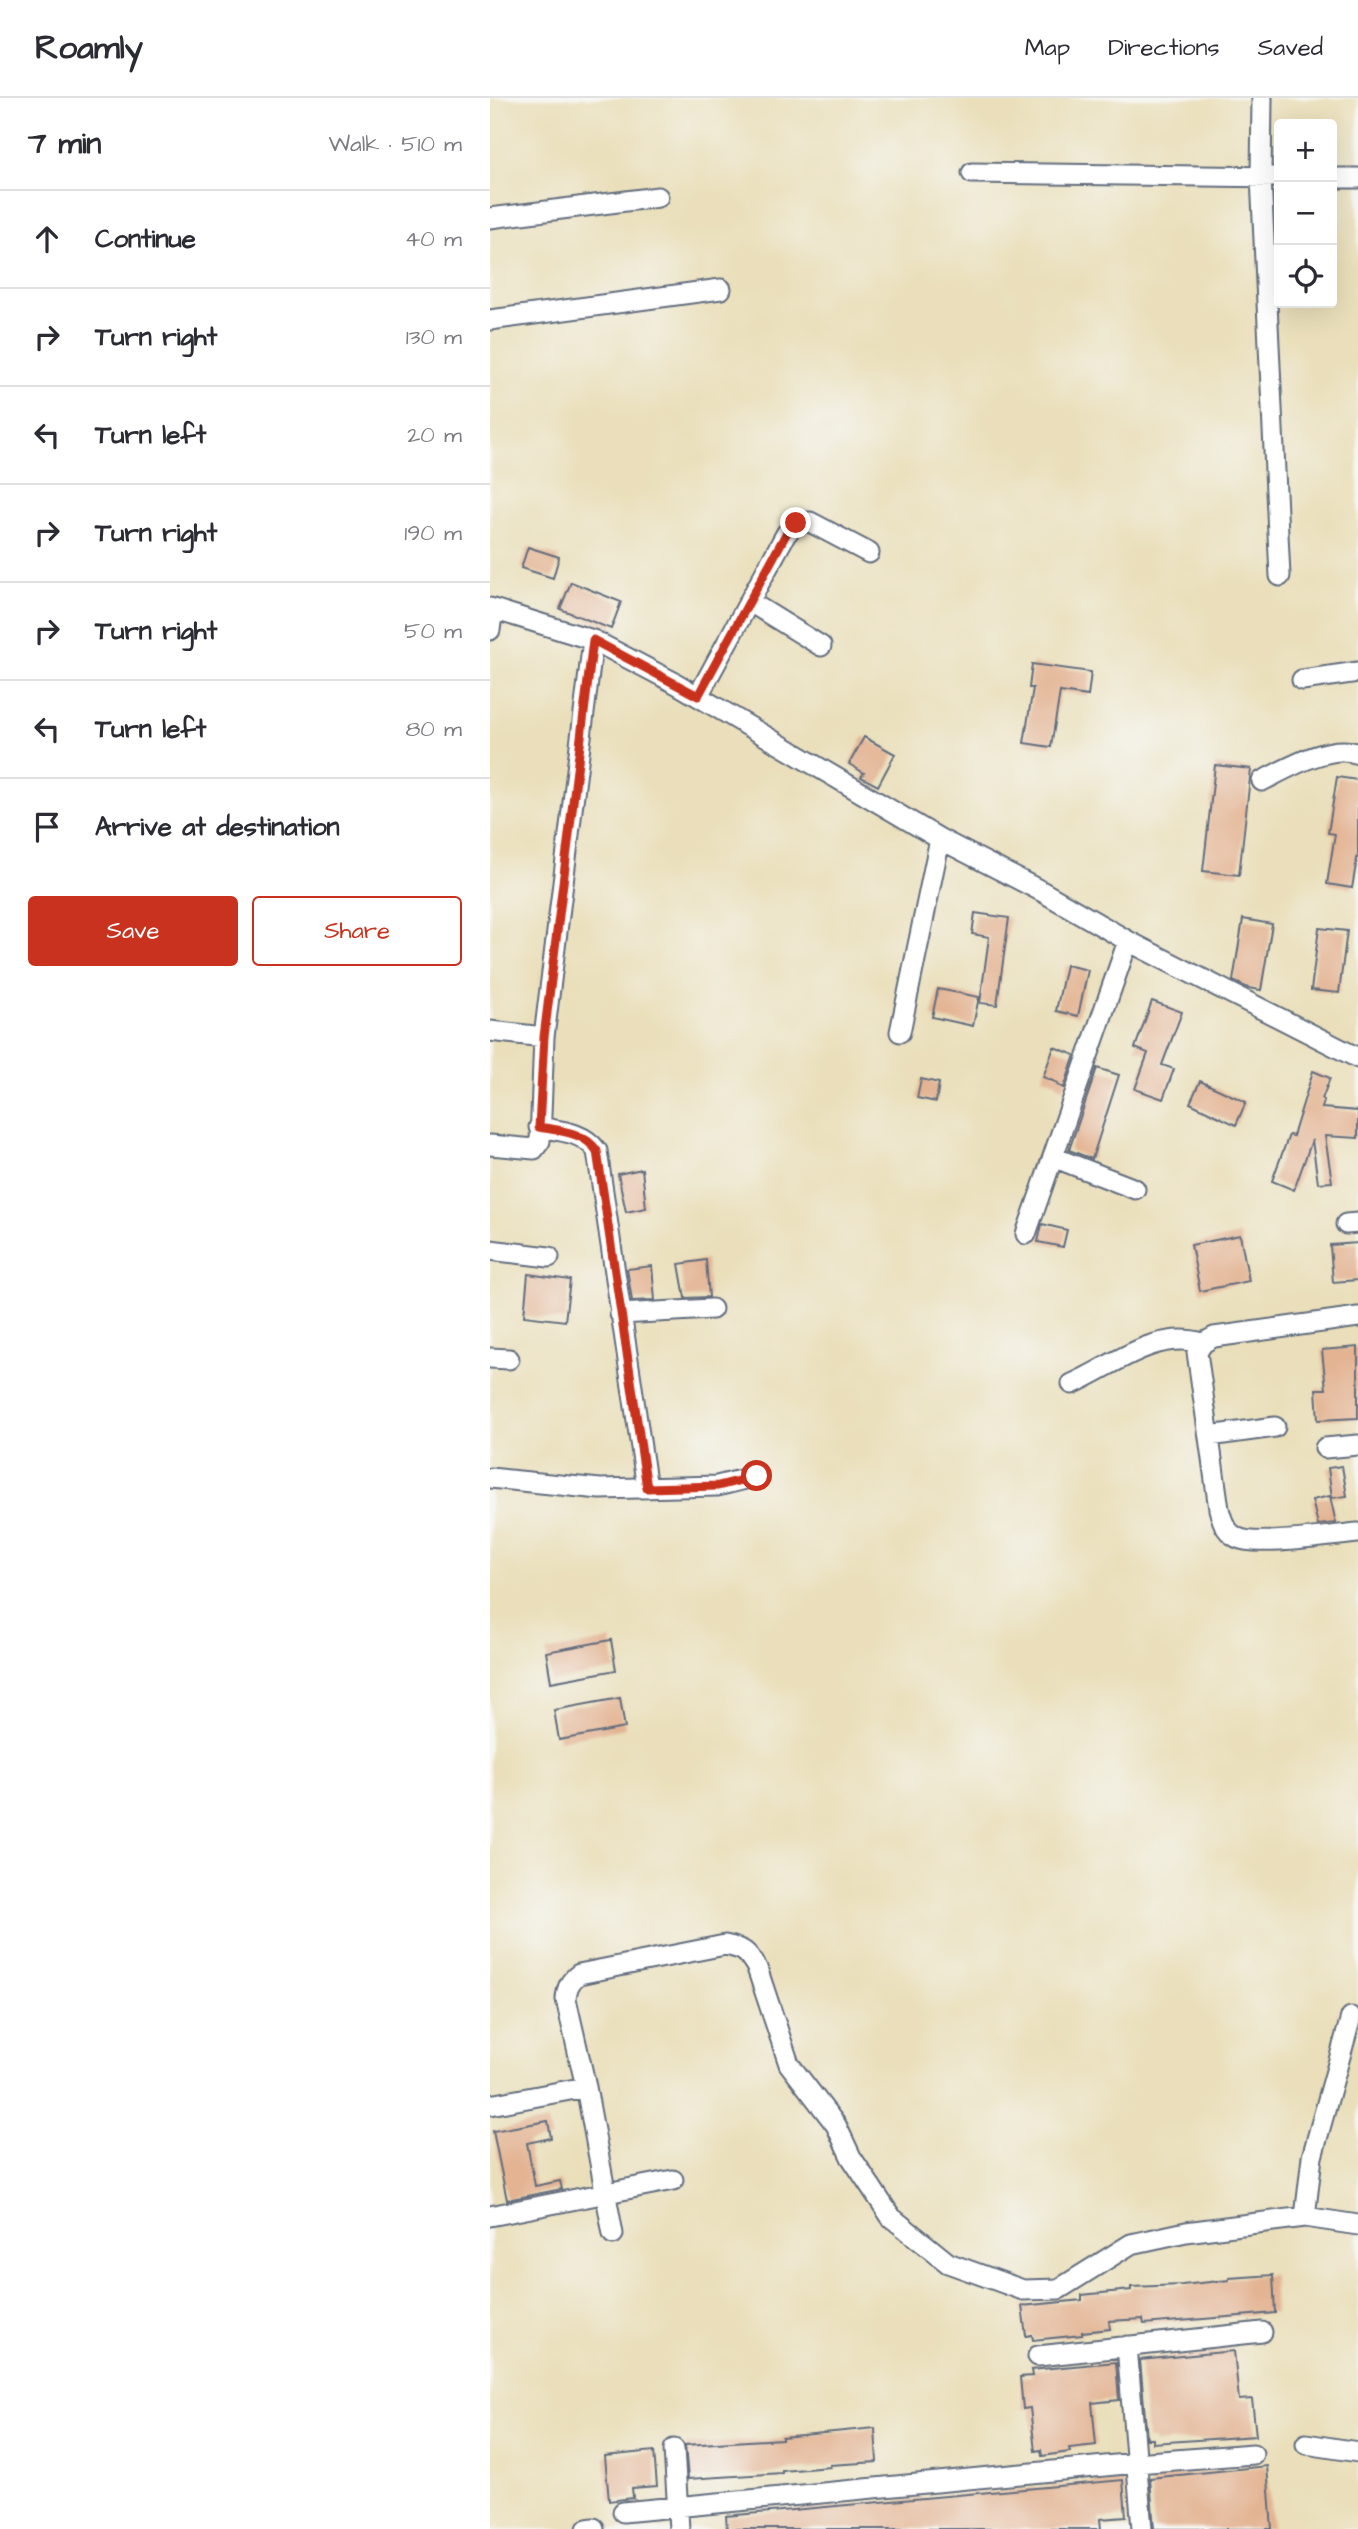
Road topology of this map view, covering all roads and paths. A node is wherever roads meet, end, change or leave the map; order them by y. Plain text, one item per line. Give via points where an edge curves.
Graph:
1 (1262, 98) edge
2 (972, 173) dead end
3 (1270, 177) edge
4 (1337, 178) edge
5 (1358, 178) edge
6 (658, 197) dead end
7 (490, 218) edge
8 (721, 289) dead end
9 (490, 320) edge
10 (870, 552) dead end
11 (1280, 576) dead end
12 (750, 602) junction
13 (491, 608) edge
14 (490, 630) edge
15 (593, 640) junction
16 (821, 646) dead end
17 (1358, 672) edge
18 (1303, 680) dead end
19 (698, 696) junction
20 (1358, 754) edge
21 (1262, 781) dead end
22 (940, 839) junction
23 (1128, 941) junction
24 (490, 1031) edge
25 (900, 1032) dead end
26 (544, 1037) junction
27 (1358, 1058) edge
28 (539, 1127) junction
29 (490, 1145) edge
30 (1053, 1157) junction
31 (1135, 1189) dead end
32 (1026, 1234) dead end
33 (490, 1250) edge
34 (549, 1257) dead end
35 (712, 1309) dead end
36 (620, 1314) junction
37 (1358, 1317) edge
38 (1203, 1343) junction
39 (1072, 1384) dead end
40 (1275, 1427) dead end
41 (1209, 1436) junction
42 (1358, 1445) edge
43 (1325, 1447) dead end
44 (757, 1476) dead end
45 (490, 1478) edge
46 (647, 1488) junction
47 (1358, 1533) edge
48 (1351, 2017) dead end
49 (586, 2087) junction
50 (490, 2105) edge
51 (673, 2180) dead end
52 (606, 2193) junction
53 (490, 2216) edge
54 (1305, 2217) junction
55 (1358, 2225) edge
56 (613, 2234) dead end
57 (1262, 2332) dead end
58 (1127, 2346) junction
59 (1038, 2356) dead end
60 (1306, 2444) dead end
61 (674, 2449) dead end
62 (1358, 2452) edge
63 (1253, 2455) dead end
64 (1136, 2463) junction
65 (677, 2506) junction
66 (623, 2512) dead end
67 (679, 2529) edge
68 (1142, 2529) edge

1 - 3 street
2 - 3 street
3 - 11 street
4 - 5 street
6 - 7 street
8 - 9 street
10 - 12 street via 810,522 796,523
12 - 16 street
12 - 19 street
13 - 14 street
13 - 15 street
15 - 19 street
15 - 26 street
17 - 18 street
19 - 22 street
20 - 21 street via 1350,750 1316,755
22 - 23 street
22 - 25 street
23 - 27 street
23 - 30 street
24 - 26 street
26 - 28 street
28 - 29 street via 540,1141 534,1149
28 - 36 street via 583,1136 597,1151
30 - 31 street
30 - 32 street
33 - 34 street
35 - 36 street
36 - 46 street
37 - 38 street via 1214,1337
38 - 39 street via 1187,1338 1138,1349
38 - 41 street via 1197,1352
40 - 41 street
41 - 47 street via 1219,1509 1225,1528 1237,1539 1257,1542
42 - 43 street
44 - 46 street via 718,1486
45 - 46 street via 600,1489
48 - 54 street via 1312,2157
49 - 50 street
49 - 52 street
49 - 54 street via 566,1999 572,1980 579,1974 725,1945 743,1949 750,1956 789,2064 836,2125 851,2157 891,2217 948,2263 1023,2290 1059,2289 1131,2244
51 - 52 street
52 - 53 street
52 - 56 street
54 - 55 street
57 - 58 street
58 - 59 street
58 - 64 street
60 - 62 street
61 - 65 street
63 - 64 street
64 - 65 street
64 - 68 street
65 - 66 street
65 - 67 street

